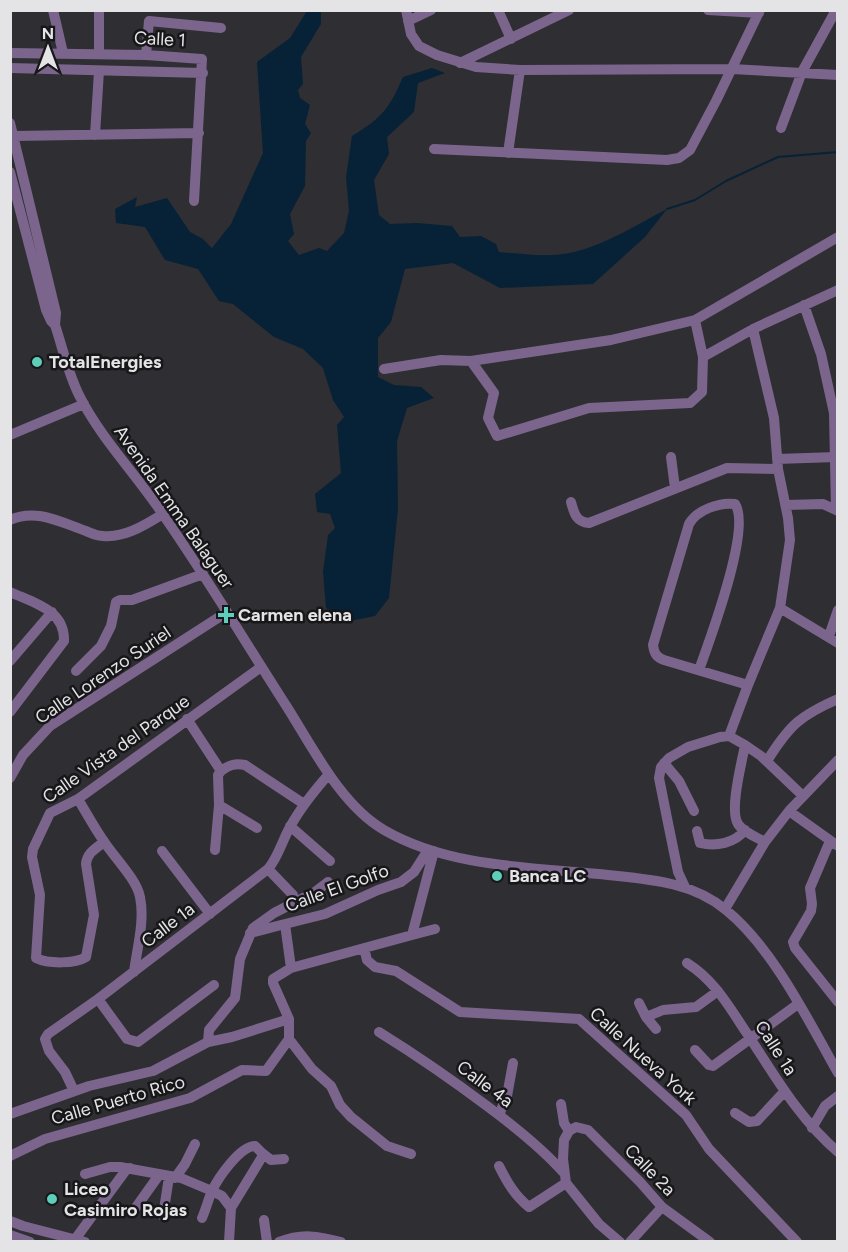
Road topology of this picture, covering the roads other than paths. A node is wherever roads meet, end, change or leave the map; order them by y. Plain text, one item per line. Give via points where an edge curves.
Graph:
1 (52, 10) edge
2 (99, 10) edge
3 (431, 10) edge
4 (498, 10) edge
5 (569, 10) edge
6 (708, 10) edge
7 (836, 10) edge
8 (760, 12) edge
9 (407, 16) edge
10 (221, 28) dead end
11 (511, 39) junction
12 (10, 52) edge
13 (63, 53) junction
14 (99, 53) junction
15 (146, 55) junction
16 (460, 63) junction
17 (10, 68) edge
18 (732, 69) junction
19 (99, 70) junction
20 (520, 70) junction
21 (802, 72) junction
22 (203, 74) junction
23 (837, 75) edge
24 (10, 123) edge
25 (781, 128) dead end
26 (199, 134) junction
27 (95, 135) junction
28 (14, 136) junction
29 (434, 149) dead end
30 (508, 153) junction
31 (10, 172) edge
32 (194, 201) dead end
33 (837, 237) edge
34 (837, 290) edge
35 (804, 305) junction
36 (695, 320) junction
37 (55, 325) junction
38 (753, 329) junction
39 (703, 357) junction
40 (471, 361) junction
41 (384, 369) dead end
42 (84, 404) junction
43 (10, 435) edge
44 (671, 457) dead end
45 (836, 458) junction
46 (778, 464) junction
47 (675, 488) junction
48 (571, 502) dead end
49 (786, 505) junction
50 (837, 511) edge
51 (163, 514) junction
52 (10, 520) edge
53 (203, 574) junction
54 (10, 592) edge
55 (780, 608) junction
56 (837, 610) edge
57 (52, 612) junction
58 (227, 612) junction
59 (833, 640) edge
60 (10, 661) edge
61 (261, 667) junction
62 (699, 670) junction
63 (76, 671) dead end
64 (748, 685) junction
65 (837, 699) edge
66 (10, 712) edge
67 (187, 719) junction
68 (729, 736) junction
69 (745, 745) junction
70 (837, 760) edge
71 (767, 761) junction
72 (664, 763) junction
73 (221, 771) junction
74 (329, 774) junction
75 (11, 775) edge
76 (803, 796) junction
77 (78, 799) junction
78 (303, 804) junction
79 (219, 805) junction
80 (694, 811) dead end
81 (789, 811) junction
82 (290, 826) junction
83 (257, 828) dead end
84 (745, 830) junction
85 (697, 831) dead end
86 (104, 842) junction
87 (765, 842) junction
88 (834, 844) edge
89 (215, 850) dead end
90 (431, 850) junction
91 (162, 851) dead end
92 (330, 861) dead end
93 (268, 869) junction
94 (328, 882) dead end
95 (685, 887) junction
96 (293, 895) dead end
97 (725, 909) junction
98 (210, 914) junction
99 (285, 924) junction
100 (435, 929) dead end
101 (250, 933) junction
102 (412, 935) junction
103 (364, 948) junction
104 (687, 963) dead end
105 (291, 968) junction
106 (134, 972) junction
107 (214, 985) dead end
108 (718, 991) junction
109 (98, 999) junction
110 (837, 1002) edge
111 (639, 1003) dead end
112 (798, 1004) junction
113 (646, 1017) junction
114 (288, 1019) junction
115 (656, 1029) dead end
116 (379, 1032) dead end
117 (289, 1039) junction
118 (750, 1039) junction
119 (208, 1042) junction
120 (695, 1050) dead end
121 (513, 1062) dead end
122 (837, 1073) edge
123 (74, 1090) junction
124 (784, 1092) junction
125 (837, 1096) edge
126 (561, 1104) dead end
127 (735, 1113) dead end
128 (10, 1114) edge
129 (499, 1115) junction
130 (812, 1128) junction
131 (568, 1131) junction
132 (195, 1144) dead end
133 (837, 1152) edge
134 (262, 1153) junction
135 (411, 1154) dead end
136 (10, 1156) edge
137 (284, 1159) dead end
138 (499, 1166) dead end
139 (129, 1168) junction
140 (85, 1174) dead end
141 (168, 1177) junction
142 (565, 1178) junction
143 (212, 1191) junction
144 (662, 1207) junction
145 (231, 1208) junction
146 (132, 1213) dead end
147 (163, 1216) dead end
148 (201, 1218) dead end
149 (264, 1220) dead end
150 (10, 1221) edge
151 (10, 1235) edge
152 (81, 1240) edge
153 (30, 1242) edge
154 (230, 1242) edge
155 (267, 1242) edge
156 (279, 1242) edge
157 (341, 1242) edge
158 (620, 1242) edge
159 (630, 1242) edge
160 (710, 1242) edge
161 (797, 1242) edge

1 - 13 street
2 - 14 street
3 - 9 street
4 - 11 street
5 - 11 street
6 - 8 street
7 - 21 street
8 - 18 street
9 - 16 street via 419,46
10 - 15 street via 149,21
11 - 16 street
12 - 13 street, Calle 1
13 - 14 street, Calle 1
14 - 15 street, Calle 1
15 - 22 street, Calle 1 via 201,58
16 - 20 street
17 - 19 street
18 - 20 street
18 - 21 street
18 - 30 street via 690,150 679,158
19 - 22 street
19 - 27 street
20 - 30 street
21 - 23 street
21 - 25 street
22 - 26 street
24 - 28 street, Avenida Emma Balaguer
26 - 27 street
26 - 32 street
27 - 28 street
28 - 37 street, Avenida Emma Balaguer via 56,313
29 - 30 street
31 - 37 street, Avenida Emma Balaguer via 46,310
33 - 36 street
34 - 35 street
35 - 38 street
35 - 45 street via 822,354 834,413
36 - 39 street
36 - 40 street via 611,340
37 - 42 street, Avenida Emma Balaguer via 66,366
38 - 39 street
38 - 46 street via 774,418
39 - 40 street via 702,392 690,403 589,408 497,436 488,418 494,393
40 - 41 street via 441,360
42 - 43 street
42 - 51 street, Avenida Emma Balaguer via 96,426
44 - 47 street
45 - 46 street
45 - 50 street
46 - 47 street via 727,468
46 - 49 street
47 - 48 street via 589,523 579,520
49 - 50 street via 823,504
49 - 55 street via 790,540
51 - 52 street via 119,536 101,537 38,514
51 - 53 street, Avenida Emma Balaguer
53 - 58 street, Avenida Emma Balaguer
53 - 63 street via 116,602 111,626 101,646
54 - 57 street
55 - 59 street
55 - 64 street
56 - 59 street
57 - 60 street
57 - 66 street via 61,621 64,641
58 - 61 street, Avenida Emma Balaguer
58 - 75 street, Calle Lorenzo Suriel via 50,726 23,755
61 - 67 street, Calle Vista del Parque
61 - 74 street, Avenida Emma Balaguer
62 - 62 street via 722,607 736,543 738,511 732,503 720,504 692,518 654,640 653,651 659,658
62 - 64 street
64 - 68 street
65 - 71 street via 802,717 781,738
67 - 73 street
67 - 77 street, Calle Vista del Parque
68 - 69 street
68 - 72 street via 688,747
69 - 71 street
69 - 84 street via 735,812 738,824
70 - 76 street
71 - 76 street
72 - 80 street via 679,781
72 - 95 street via 660,772 662,791 678,872
73 - 78 street via 228,765 245,765
73 - 79 street
74 - 78 street, Calle 1a
74 - 90 street, Avenida Emma Balaguer via 358,811 372,822
76 - 81 street
77 - 86 street
77 - 86 street, Calle Vista del Parque via 50,813 33,849 40,895 36,958 80,961 86,957 93,915 86,864 91,851
78 - 82 street, Calle 1a
79 - 83 street
79 - 89 street
81 - 87 street
81 - 88 street
82 - 92 street
82 - 93 street, Calle 1a
84 - 85 street via 733,840 706,844 700,843
84 - 87 street
86 - 106 street via 140,895
87 - 97 street
88 - 110 street via 810,888 811,911 793,942
90 - 95 street, Avenida Emma Balaguer via 490,864
90 - 99 street, Calle El Golfo via 401,882 325,914
90 - 102 street
91 - 98 street
93 - 96 street
93 - 98 street, Calle 1a
94 - 101 street via 260,922
95 - 97 street, Avenida Emma Balaguer
97 - 112 street, Avenida Emma Balaguer via 776,966
98 - 106 street, Calle 1a
99 - 101 street
99 - 105 street, Calle El Golfo
100 - 102 street
101 - 119 street via 240,959 235,998 209,1030
102 - 103 street
103 - 105 street
103 - 161 street, Calle Nueva York via 367,960 375,967 396,971 460,1012 579,1019 686,1115 709,1149
104 - 108 street, Calle 1a via 703,973
105 - 114 street via 273,979
106 - 109 street, Calle 1a
107 - 109 street via 138,1042 127,1039
108 - 113 street via 696,1007 663,1010
108 - 118 street, Calle 1a
109 - 123 street, Calle 1a via 51,1031 45,1040
111 - 113 street
112 - 118 street
112 - 122 street, Avenida Emma Balaguer
113 - 115 street
114 - 117 street
114 - 119 street
116 - 129 street, Calle 4a via 433,1065
117 - 135 street via 331,1086 351,1117 387,1146
117 - 136 street, Calle Puerto Rico via 266,1071 242,1070 190,1098 45,1139
118 - 120 street via 713,1066
118 - 124 street, Calle 1a
119 - 123 street via 153,1071
121 - 129 street
123 - 128 street
124 - 127 street via 757,1121 749,1122
124 - 130 street, Calle 1a
125 - 130 street via 825,1106
126 - 131 street
129 - 142 street, Calle 4a via 540,1148
130 - 133 street, Calle 1a
131 - 142 street via 564,1140
131 - 144 street, Calle 2a via 588,1130
132 - 141 street via 185,1164
134 - 137 street via 271,1160
134 - 143 street via 255,1146 249,1147 233,1161
134 - 145 street
138 - 142 street via 517,1196 529,1207
139 - 140 street via 110,1167
139 - 141 street
139 - 152 street
141 - 143 street
141 - 146 street
141 - 147 street
142 - 158 street, Calle 4a via 598,1224
143 - 145 street
143 - 148 street
144 - 159 street
144 - 160 street, Calle 2a
145 - 154 street
149 - 155 street
150 - 152 street
151 - 153 street
156 - 157 street via 314,1235

